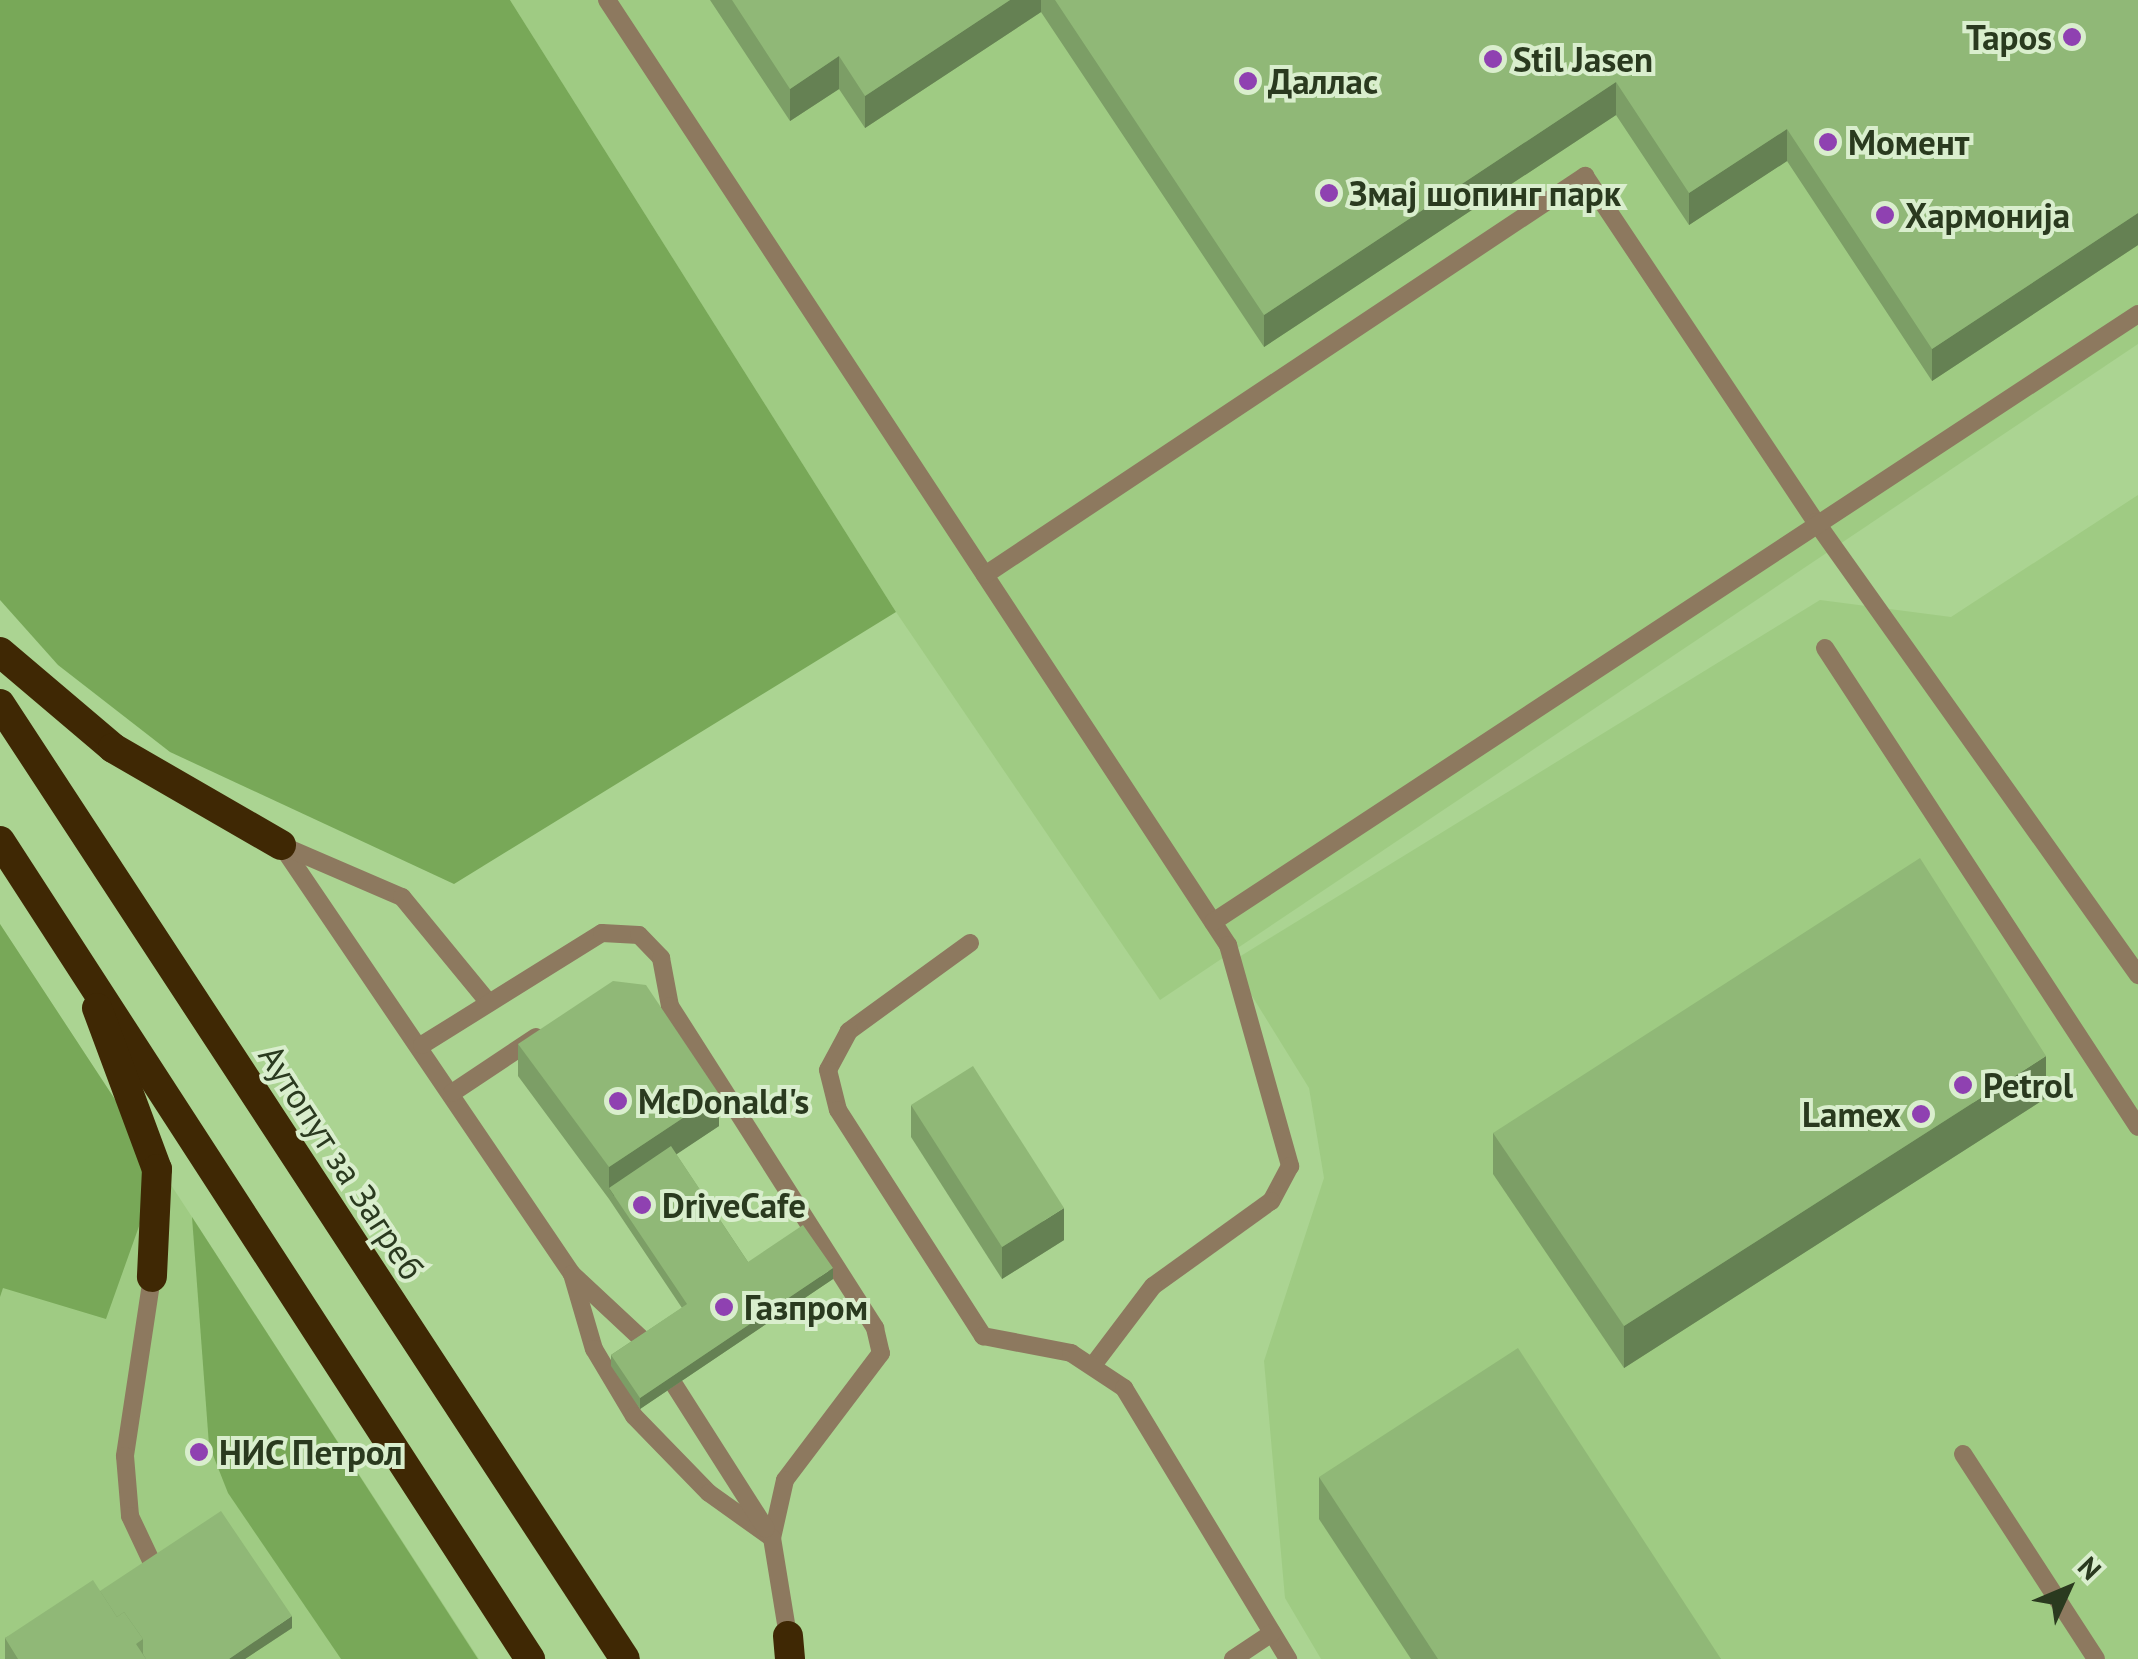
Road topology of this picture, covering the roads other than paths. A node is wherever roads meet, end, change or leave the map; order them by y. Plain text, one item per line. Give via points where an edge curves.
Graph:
1 (607, 0) edge
2 (2138, 314) edge
3 (1816, 522) junction
4 (985, 575) junction
5 (1825, 648) dead end
6 (0, 652) edge
7 (0, 704) edge
8 (0, 840) edge
9 (281, 845) junction
10 (1213, 922) junction
11 (970, 942) dead end
12 (84, 968) junction
13 (2138, 974) edge
14 (645, 987) edge
15 (489, 1003) junction
16 (670, 1006) junction
17 (551, 1027) edge
18 (422, 1045) junction
19 (452, 1093) junction
20 (2138, 1126) edge
21 (572, 1274) junction
22 (152, 1277) joint
23 (646, 1342) edge
24 (1094, 1364) junction
25 (675, 1386) edge
26 (1963, 1454) dead end
27 (772, 1538) junction
28 (154, 1566) edge
29 (1272, 1634) junction
30 (789, 1648) edge
31 (530, 1659) edge
32 (624, 1659) edge
33 (1234, 1659) edge
34 (1288, 1659) edge
35 (2096, 1659) edge

1 - 4 lane
2 - 3 lane
3 - 4 lane via 1585,176
3 - 10 lane
3 - 13 lane
4 - 10 lane
5 - 20 lane
6 - 9 highway via 114,748
7 - 32 highway, Аутопут за Загреб
8 - 12 highway
9 - 15 lane via 402,897
9 - 18 lane
10 - 24 lane via 1228,945 1290,1166 1271,1201 1153,1286
11 - 24 lane via 848,1032 829,1086 972,1325 990,1338
12 - 22 highway via 158,1169
12 - 31 highway
14 - 16 lane
15 - 16 lane via 584,940 619,932 640,935 661,958
15 - 18 lane
16 - 27 lane via 875,1328 880,1354 875,1372 802,1450
17 - 19 lane
18 - 19 lane
19 - 21 lane
21 - 23 lane
21 - 27 lane via 594,1349 634,1416 709,1493
22 - 28 lane via 125,1456 130,1516
24 - 29 lane via 1148,1421
25 - 27 lane
26 - 35 lane
27 - 30 lane
29 - 33 lane
29 - 34 lane

